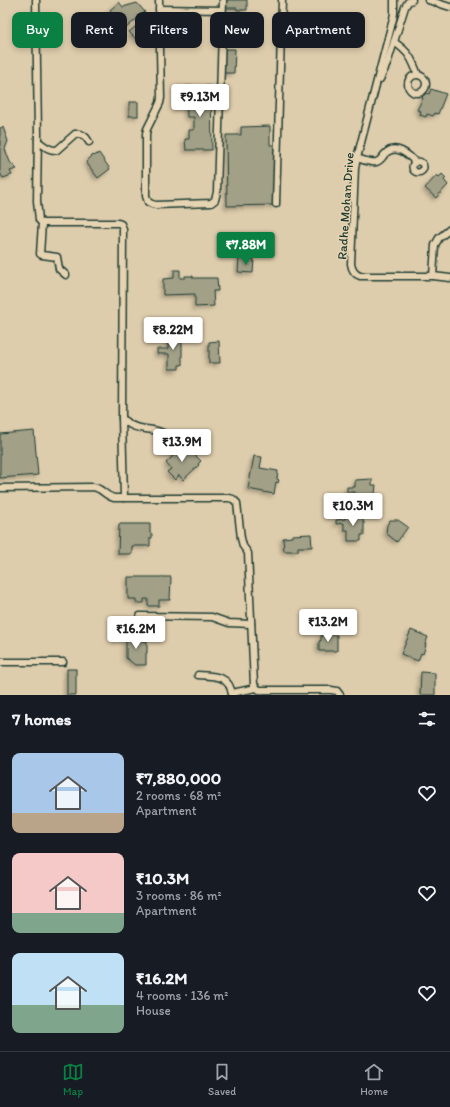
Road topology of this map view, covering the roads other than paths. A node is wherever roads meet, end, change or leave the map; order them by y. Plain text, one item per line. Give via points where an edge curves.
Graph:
1 (36, 0) edge
2 (159, 0) edge
3 (223, 0) edge
4 (282, 0) edge
5 (394, 0) edge
6 (412, 0) edge
7 (428, 0) edge
8 (450, 7) edge
9 (159, 9) junction
10 (222, 10) junction
11 (394, 42) junction
12 (418, 75) dead end
13 (376, 85) junction
14 (38, 141) junction
15 (89, 142) dead end
16 (357, 158) junction
17 (415, 162) dead end
18 (276, 204) dead end
19 (42, 223) junction
20 (450, 229) edge
21 (66, 275) dead end
22 (433, 276) junction
23 (450, 278) edge
24 (122, 418) junction
25 (170, 438) dead end
26 (0, 488) edge
27 (124, 498) junction
28 (140, 616) dead end
29 (251, 624) junction
30 (0, 662) edge
31 (63, 662) dead end
32 (198, 674) dead end
33 (256, 688) junction
34 (232, 694) edge
35 (340, 695) edge

1 - 14 street
2 - 9 street
3 - 10 street
4 - 18 street
5 - 13 street, Radhe Mohan Drive via 393,19
6 - 11 street via 405,7
7 - 8 street
9 - 10 street
9 - 10 street via 161,98 147,129 145,141 146,196 148,202 156,205 211,203 215,200
11 - 12 street via 407,52
11 - 13 street via 384,72
13 - 16 street, Radhe Mohan Drive
14 - 15 street via 54,151 75,134 83,135
14 - 19 street via 38,214
16 - 17 street via 376,162 390,150 396,150 404,152
16 - 22 street, Radhe Mohan Drive via 351,264 354,273 370,277
19 - 21 street via 40,254 57,257 59,269
19 - 24 street via 115,222 122,226
20 - 22 street via 435,245
22 - 23 street, Radhe Mohan Drive
24 - 25 street via 130,425 161,432
24 - 27 street
26 - 27 street via 93,487 99,488 112,498
27 - 29 street via 235,500 242,544 248,553
28 - 29 street via 212,617 229,623
29 - 33 street via 253,682
30 - 31 street
32 - 34 street via 222,677 228,683
33 - 34 street
33 - 35 street via 331,690 337,691

